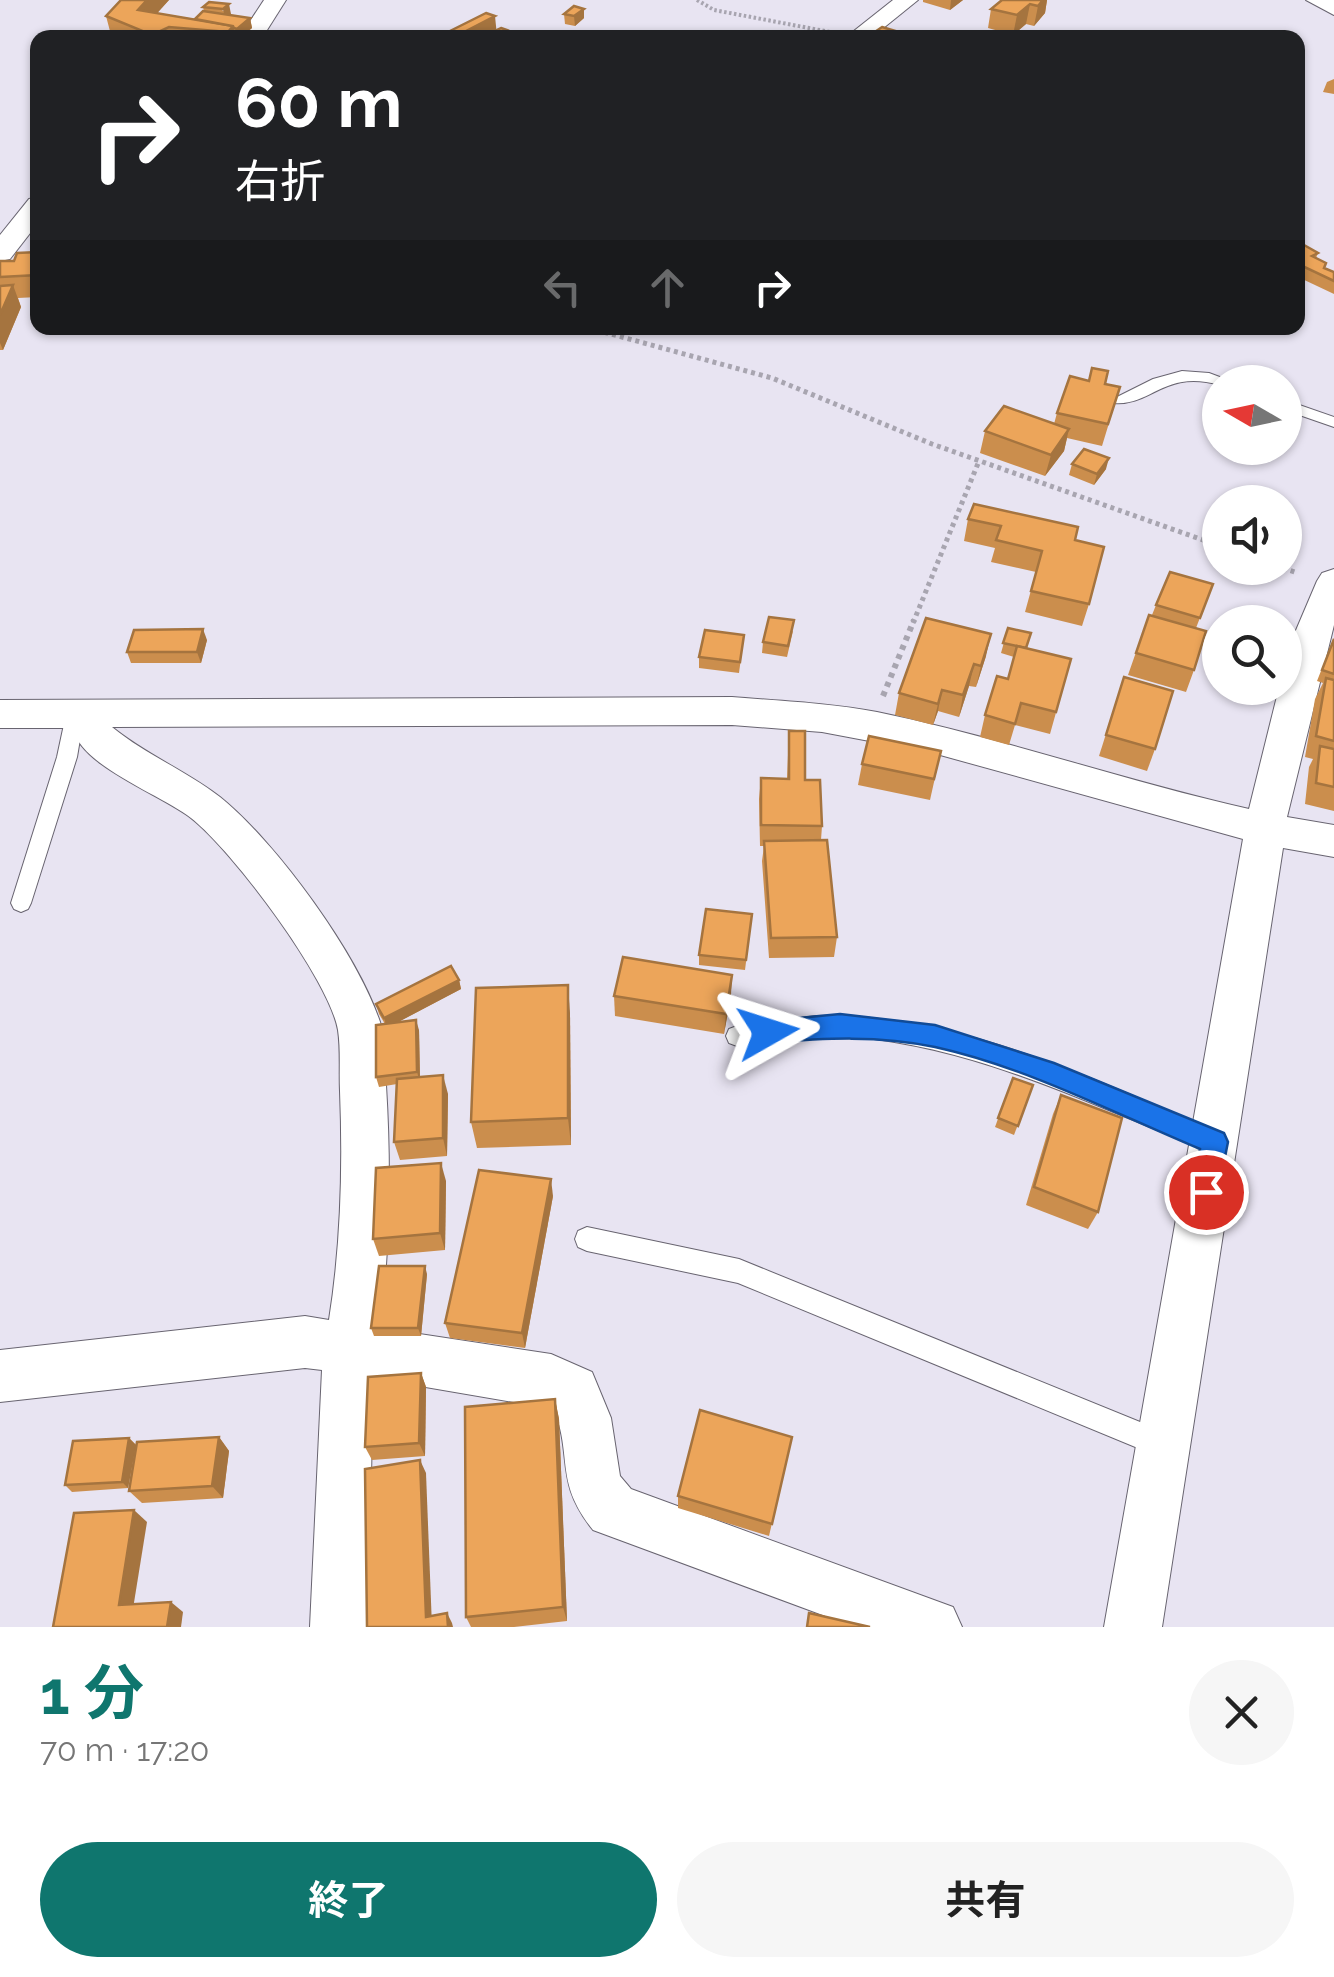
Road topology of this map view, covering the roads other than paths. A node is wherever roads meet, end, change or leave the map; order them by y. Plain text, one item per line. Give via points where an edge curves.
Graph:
1 (275, 0) edge
2 (906, 0) edge
3 (1317, 0) edge
4 (1334, 8) edge
5 (255, 30) edge
6 (855, 30) edge
7 (30, 219) edge
8 (6, 264) edge
9 (1202, 376) edge
10 (1118, 400) edge
11 (1302, 411) edge
12 (1334, 422) edge
13 (1334, 581) edge
14 (0, 714) edge
15 (84, 714) junction
16 (1265, 830) junction
17 (1334, 840) edge
18 (21, 903) dead end
19 (736, 1036) dead end
20 (1214, 1142) junction
21 (588, 1240) dead end
22 (352, 1351) junction
23 (0, 1376) edge
24 (1164, 1446) junction
25 (339, 1627) edge
26 (932, 1627) edge
27 (1133, 1627) edge

1 - 5 street
2 - 6 street
3 - 4 street
7 - 8 street
9 - 10 lane via 1179,374
11 - 12 lane
13 - 16 street via 1290,710
14 - 15 street
15 - 16 street via 732,711 874,726
15 - 18 lane
15 - 22 street via 91,731 128,762 205,807 242,843 344,986 360,1029 365,1124 362,1270
16 - 17 street
16 - 20 street
19 - 20 lane via 840,1026 935,1036 1044,1072
20 - 24 street
21 - 24 lane via 739,1270
22 - 23 street via 305,1342
22 - 25 street via 344,1399
22 - 26 street via 551,1380 572,1391 584,1418 595,1488 613,1510
24 - 27 street

